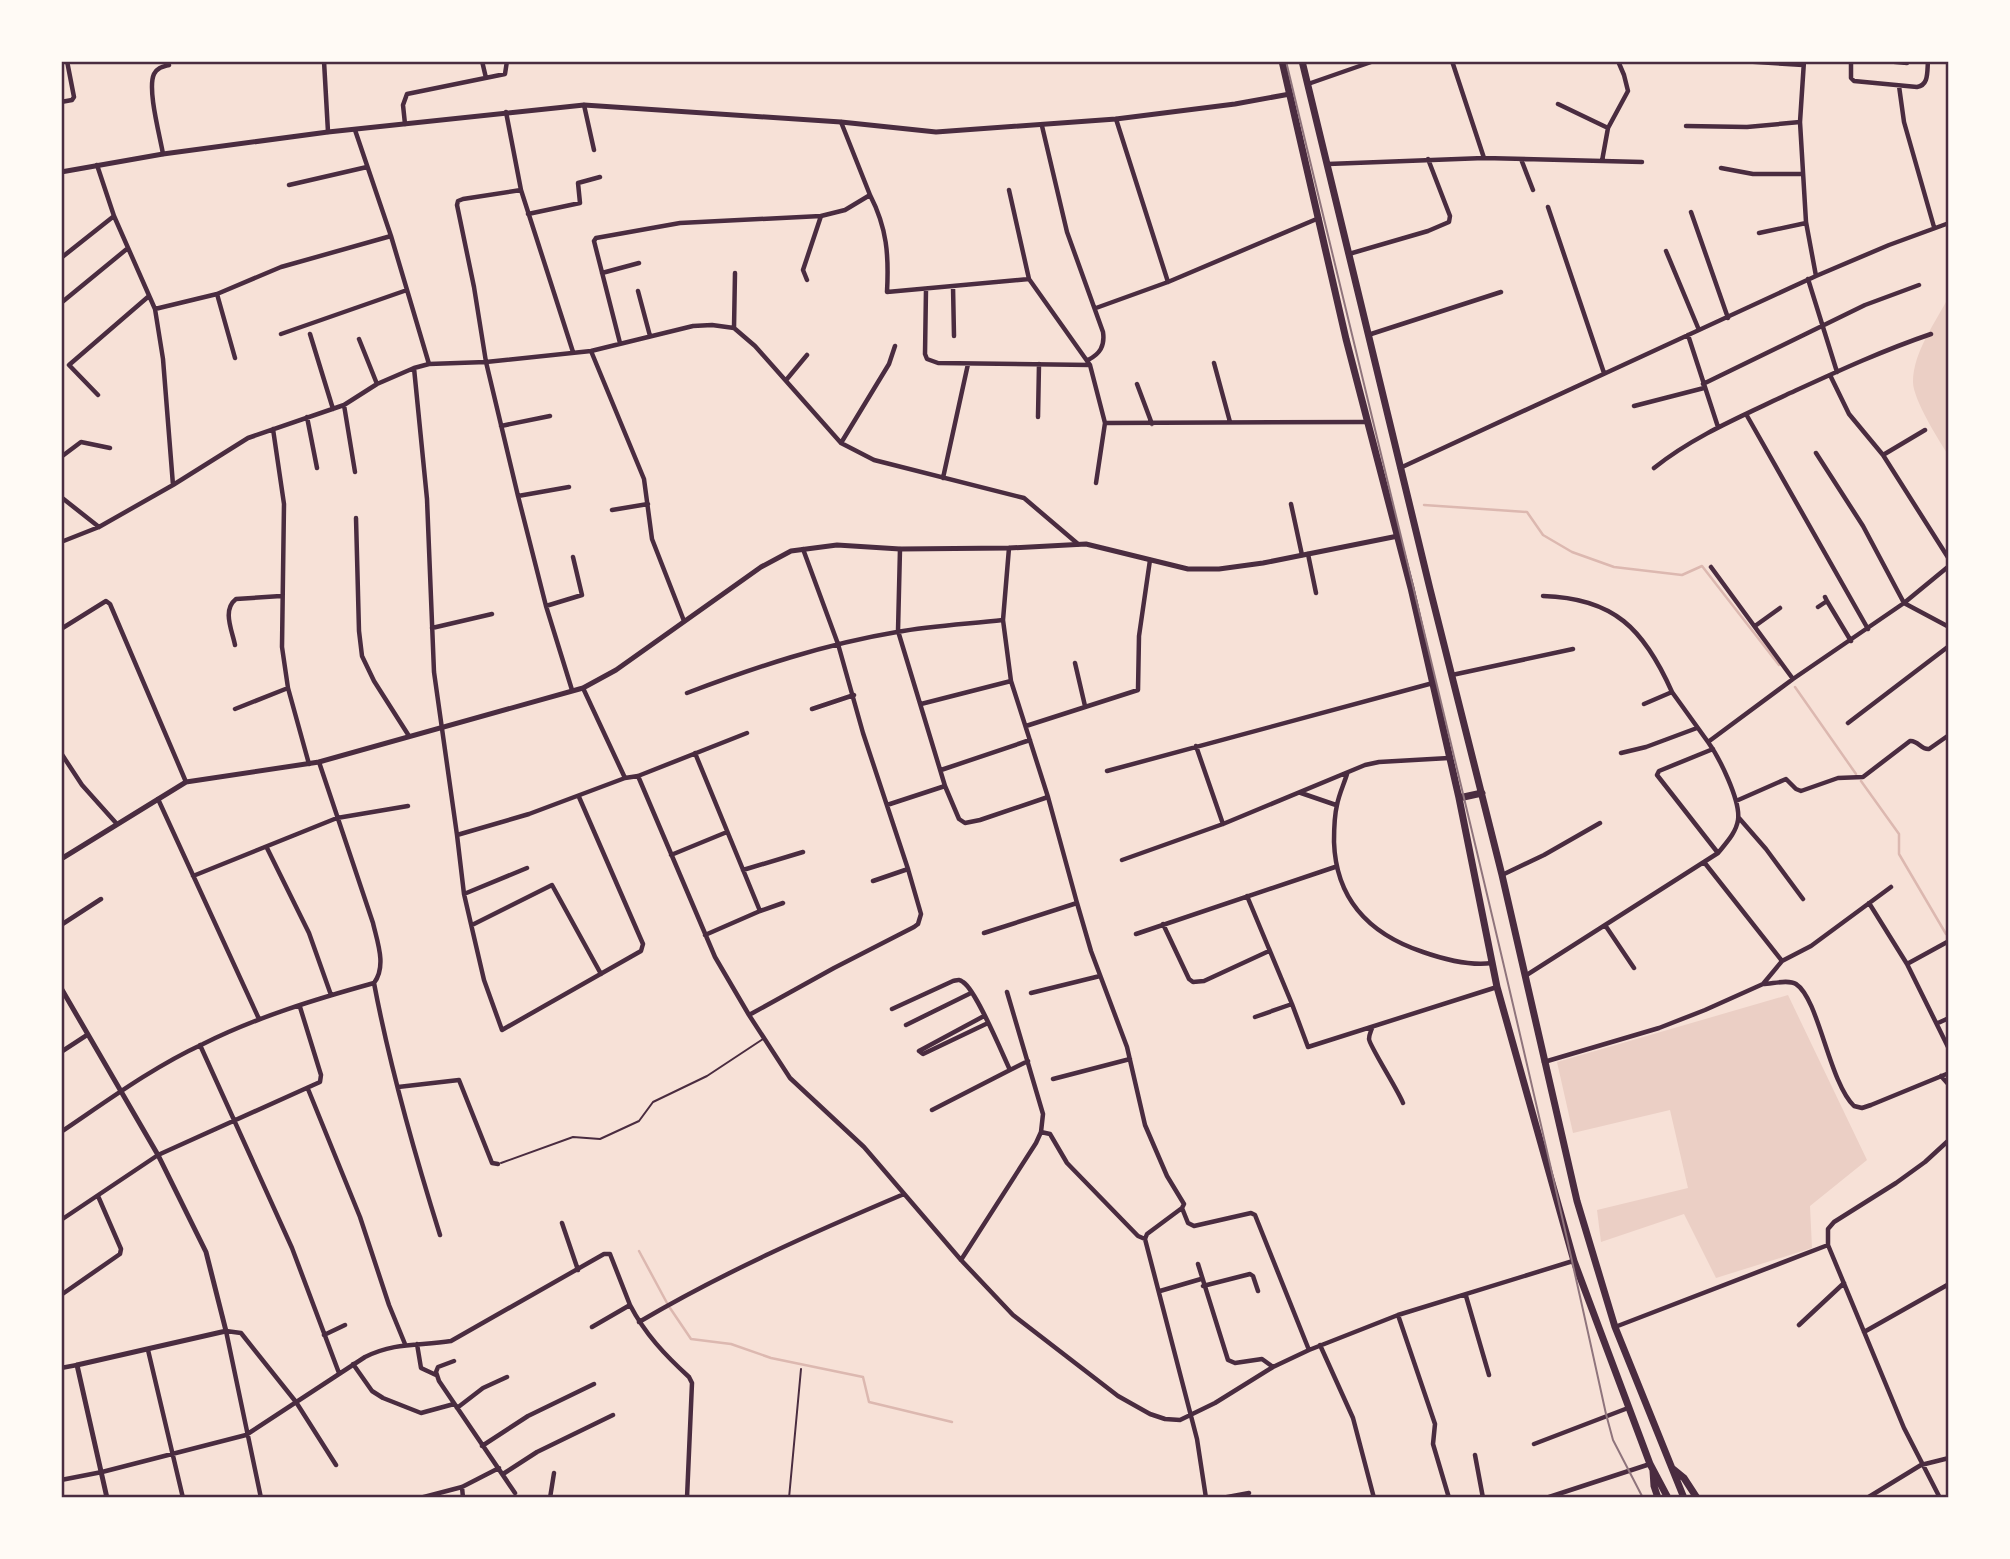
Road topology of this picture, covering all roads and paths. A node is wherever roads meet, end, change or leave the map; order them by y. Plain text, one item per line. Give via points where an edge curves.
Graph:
1 (67, 61) edge
2 (324, 61) edge
3 (482, 61) edge
4 (507, 61) edge
5 (1282, 61) edge
6 (1302, 61) edge
7 (1374, 61) edge
8 (1452, 61) edge
9 (1618, 61) edge
10 (1741, 61) edge
11 (1851, 61) edge
12 (1885, 61) edge
13 (1928, 61) edge
14 (1803, 63) edge
15 (1907, 63) dead end
16 (169, 65) dead end
17 (486, 78) junction
18 (1308, 84) junction
19 (1899, 86) junction
20 (1290, 94) junction
21 (61, 102) edge
22 (1558, 104) dead end
23 (584, 105) junction
24 (506, 112) junction
25 (1116, 119) junction
26 (841, 122) junction
27 (1800, 122) junction
28 (405, 124) junction
29 (1041, 126) junction
30 (1686, 126) dead end
31 (1608, 128) junction
32 (355, 130) junction
33 (328, 132) junction
34 (594, 149) dead end
35 (163, 154) junction
36 (1484, 158) junction
37 (1428, 159) junction
38 (1521, 159) junction
39 (1602, 161) junction
40 (1642, 163) dead end
41 (1328, 164) junction
42 (97, 165) junction
43 (367, 167) junction
44 (1721, 168) dead end
45 (61, 172) edge
46 (1803, 174) junction
47 (600, 177) dead end
48 (289, 185) dead end
49 (521, 190) junction
50 (1009, 190) dead end
51 (1533, 190) dead end
52 (870, 195) junction
53 (1548, 207) dead end
54 (1691, 212) dead end
55 (528, 214) junction
56 (114, 216) junction
57 (821, 216) junction
58 (1319, 218) junction
59 (1806, 222) junction
60 (1949, 223) edge
61 (1934, 227) junction
62 (1759, 233) dead end
63 (391, 236) junction
64 (128, 248) junction
65 (1666, 251) dead end
66 (1349, 254) junction
67 (61, 258) edge
68 (639, 263) dead end
69 (602, 273) junction
70 (735, 273) dead end
71 (1816, 276) junction
72 (1029, 279) junction
73 (1808, 279) junction
74 (807, 280) dead end
75 (1168, 282) junction
76 (1919, 285) dead end
77 (953, 286) junction
78 (926, 289) junction
79 (407, 290) junction
80 (638, 291) dead end
81 (1501, 292) dead end
82 (217, 294) junction
83 (149, 296) junction
84 (61, 303) edge
85 (1096, 308) junction
86 (155, 309) junction
87 (1728, 318) junction
88 (1823, 325) junction
89 (734, 328) junction
90 (1699, 330) junction
91 (281, 334) dead end
92 (310, 334) dead end
93 (1931, 334) dead end
94 (1368, 335) junction
95 (1689, 335) junction
96 (650, 336) junction
97 (954, 336) dead end
98 (359, 339) dead end
99 (620, 343) junction
100 (895, 346) dead end
101 (591, 351) junction
102 (572, 352) junction
103 (807, 355) dead end
104 (235, 358) dead end
105 (486, 362) junction
106 (968, 363) junction
107 (1089, 363) junction
108 (1214, 363) dead end
109 (429, 364) junction
110 (1039, 364) junction
111 (414, 368) junction
112 (1837, 372) junction
113 (1604, 373) junction
114 (1830, 375) junction
115 (786, 379) junction
116 (377, 384) junction
117 (1136, 384) dead end
118 (1703, 386) junction
119 (98, 396) dead end
120 (344, 405) junction
121 (1634, 407) dead end
122 (333, 409) junction
123 (1746, 414) junction
124 (550, 416) dead end
125 (307, 417) junction
126 (1038, 417) dead end
127 (1230, 422) junction
128 (1367, 422) junction
129 (1105, 423) junction
130 (1152, 424) junction
131 (501, 426) junction
132 (1718, 427) junction
133 (273, 429) junction
134 (1925, 430) dead end
135 (841, 443) junction
136 (110, 447) dead end
137 (1816, 453) dead end
138 (1883, 455) junction
139 (61, 457) edge
140 (317, 468) dead end
141 (1400, 468) junction
142 (1654, 468) dead end
143 (355, 472) dead end
144 (943, 478) junction
145 (1096, 483) dead end
146 (173, 485) junction
147 (569, 487) dead end
148 (517, 496) junction
149 (61, 498) edge
150 (648, 504) junction
151 (1291, 504) dead end
152 (612, 510) dead end
153 (356, 518) dead end
154 (99, 527) junction
155 (1398, 536) junction
156 (61, 542) edge
157 (1078, 544) junction
158 (1009, 548) junction
159 (803, 549) junction
160 (900, 549) junction
161 (1305, 555) junction
162 (573, 557) dead end
163 (1949, 559) edge
164 (1150, 560) junction
165 (1949, 566) edge
166 (1711, 567) dead end
167 (1316, 593) dead end
168 (281, 596) junction
169 (1543, 596) dead end
170 (1904, 603) junction
171 (546, 606) junction
172 (1818, 607) dead end
173 (1780, 608) dead end
174 (492, 614) dead end
175 (1003, 620) junction
176 (684, 621) junction
177 (1755, 626) junction
178 (1949, 627) edge
179 (432, 628) junction
180 (61, 629) edge
181 (1868, 629) junction
182 (898, 631) junction
183 (1851, 641) junction
184 (838, 644) junction
185 (235, 645) dead end
186 (1949, 646) edge
187 (1573, 649) dead end
188 (1075, 663) dead end
189 (1451, 675) junction
190 (1793, 679) junction
191 (1012, 681) junction
192 (1433, 683) junction
193 (288, 688) junction
194 (583, 688) junction
195 (572, 690) junction
196 (1672, 692) junction
197 (687, 694) dead end
198 (854, 695) junction
199 (921, 704) junction
200 (1644, 704) dead end
201 (1085, 706) junction
202 (235, 709) dead end
203 (812, 709) dead end
204 (1848, 723) dead end
205 (1026, 726) junction
206 (1697, 727) junction
207 (442, 728) junction
208 (747, 733) dead end
209 (1949, 735) edge
210 (409, 736) junction
211 (1030, 740) junction
212 (1708, 742) junction
213 (1196, 746) junction
214 (1713, 749) junction
215 (61, 753) edge
216 (695, 753) junction
217 (1621, 753) dead end
218 (1449, 757) junction
219 (319, 762) junction
220 (309, 764) junction
221 (941, 770) junction
222 (1107, 771) dead end
223 (1347, 772) junction
224 (638, 776) junction
225 (625, 778) junction
226 (186, 782) junction
227 (945, 786) junction
228 (1301, 793) junction
229 (1482, 793) junction
230 (579, 797) junction
231 (1048, 797) junction
232 (157, 798) junction
233 (1459, 798) junction
234 (1736, 801) junction
235 (887, 805) junction
236 (1336, 805) junction
237 (408, 806) dead end
238 (1739, 817) junction
239 (337, 818) junction
240 (1600, 823) dead end
241 (116, 824) junction
242 (1223, 824) junction
243 (727, 832) junction
244 (457, 835) junction
245 (267, 848) junction
246 (803, 852) dead end
247 (1718, 853) junction
248 (671, 855) junction
249 (61, 859) edge
250 (1122, 860) dead end
251 (1704, 862) junction
252 (1335, 867) junction
253 (527, 868) dead end
254 (908, 869) junction
255 (743, 870) junction
256 (1502, 875) junction
257 (193, 876) junction
258 (873, 881) dead end
259 (1891, 887) dead end
260 (464, 894) junction
261 (1247, 896) junction
262 (101, 899) dead end
263 (1803, 899) dead end
264 (783, 903) dead end
265 (1077, 903) junction
266 (1869, 903) junction
267 (760, 911) junction
268 (1163, 924) junction
269 (61, 925) edge
270 (472, 925) junction
271 (1605, 925) junction
272 (984, 933) dead end
273 (1136, 934) dead end
274 (705, 935) junction
275 (1949, 941) edge
276 (1269, 951) junction
277 (1782, 961) junction
278 (1492, 963) junction
279 (1908, 964) junction
280 (1634, 968) dead end
281 (601, 974) junction
282 (1100, 976) junction
283 (1525, 976) junction
284 (374, 982) junction
285 (1763, 984) junction
286 (61, 988) edge
287 (1497, 988) junction
288 (1007, 992) dead end
289 (971, 993) junction
290 (1031, 993) dead end
291 (331, 995) junction
292 (1292, 1004) junction
293 (300, 1006) junction
294 (892, 1009) dead end
295 (747, 1013) junction
296 (984, 1016) junction
297 (1255, 1017) dead end
298 (1949, 1018) edge
299 (259, 1019) junction
300 (988, 1023) junction
301 (1938, 1023) junction
302 (906, 1025) dead end
303 (1372, 1027) junction
304 (87, 1035) junction
305 (764, 1038) junction
306 (200, 1045) junction
307 (1949, 1049) edge
308 (61, 1052) edge
309 (1130, 1059) junction
310 (1028, 1061) junction
311 (1544, 1062) junction
312 (1010, 1070) junction
313 (1949, 1073) edge
314 (1941, 1076) junction
315 (1053, 1079) dead end
316 (1949, 1085) edge
317 (398, 1087) junction
318 (308, 1088) junction
319 (121, 1091) junction
320 (1403, 1103) dead end
321 (932, 1110) dead end
322 (236, 1119) junction
323 (61, 1132) edge
324 (1041, 1132) junction
325 (1949, 1140) edge
326 (158, 1155) junction
327 (495, 1164) joint
328 (904, 1194) junction
329 (98, 1196) junction
330 (1182, 1208) junction
331 (61, 1220) edge
332 (562, 1223) dead end
333 (440, 1235) dead end
334 (1145, 1239) junction
335 (1828, 1245) junction
336 (961, 1260) junction
337 (1574, 1261) junction
338 (1198, 1264) dead end
339 (578, 1270) junction
340 (1201, 1279) junction
341 (1844, 1283) junction
342 (1949, 1284) edge
343 (1203, 1286) junction
344 (1160, 1291) junction
345 (1258, 1291) dead end
346 (61, 1295) edge
347 (1466, 1296) junction
348 (630, 1305) junction
349 (1398, 1315) junction
350 (639, 1322) junction
351 (345, 1325) dead end
352 (1800, 1325) dead end
353 (1615, 1326) junction
354 (592, 1327) dead end
355 (226, 1331) junction
356 (1864, 1332) junction
357 (324, 1335) junction
358 (405, 1344) junction
359 (417, 1344) junction
360 (1320, 1345) junction
361 (148, 1350) junction
362 (1309, 1350) junction
363 (454, 1361) dead end
364 (353, 1364) junction
365 (77, 1365) junction
366 (1273, 1367) junction
367 (61, 1368) edge
368 (801, 1369) dead end
369 (339, 1373) junction
370 (436, 1375) junction
371 (1489, 1375) dead end
372 (506, 1377) dead end
373 (594, 1384) dead end
374 (296, 1402) junction
375 (455, 1406) junction
376 (1628, 1408) junction
377 (613, 1415) dead end
378 (1192, 1415) junction
379 (247, 1435) junction
380 (1534, 1444) dead end
381 (482, 1446) junction
382 (172, 1452) junction
383 (1475, 1455) dead end
384 (1949, 1458) edge
385 (337, 1465) dead end
386 (1921, 1465) junction
387 (1651, 1466) junction
388 (1670, 1466) junction
389 (501, 1471) junction
390 (102, 1472) junction
391 (554, 1473) dead end
392 (61, 1480) edge
393 (462, 1487) junction
394 (515, 1493) dead end
395 (1249, 1493) dead end
396 (107, 1498) edge
397 (183, 1498) edge
398 (261, 1498) edge
399 (420, 1498) edge
400 (463, 1498) edge
401 (551, 1498) edge
402 (687, 1498) edge
403 (789, 1498) edge
404 (1206, 1498) edge
405 (1222, 1498) edge
406 (1374, 1498) edge
407 (1449, 1498) edge
408 (1483, 1498) edge
409 (1546, 1498) edge
410 (1658, 1498) edge
411 (1668, 1498) edge
412 (1684, 1498) edge
413 (1697, 1498) edge
414 (1867, 1498) edge
415 (1940, 1498) edge

1 - 21 street via 74,97
2 - 33 street
3 - 17 street
4 - 17 street via 505,74
5 - 20 highway
6 - 18 highway
7 - 18 street
8 - 36 street
9 - 31 street via 1628,90
10 - 14 street
11 - 19 street via 1854,81
12 - 15 street
13 - 19 street via 1922,86
14 - 27 street
16 - 35 street via 155,71 152,84
17 - 28 street via 408,94 403,105
18 - 41 highway
19 - 61 street via 1904,122
20 - 25 street
20 - 58 highway
22 - 31 street
23 - 24 street
23 - 26 street
23 - 34 street
24 - 28 street
24 - 49 street
25 - 29 street
25 - 75 street
26 - 29 street via 936,132
26 - 52 street
27 - 30 street
27 - 46 street
28 - 32 street
29 - 85 street via 1067,232
31 - 39 street
32 - 33 street
32 - 43 street
33 - 35 street
35 - 42 street
36 - 37 street
36 - 38 street
37 - 41 street
37 - 66 street via 1449,222
38 - 39 street
38 - 51 street
39 - 40 street
41 - 66 highway
42 - 45 street
42 - 56 street
43 - 48 street
43 - 63 street
44 - 46 street via 1762,175
46 - 59 street
47 - 55 street via 578,183 580,203
49 - 55 street
49 - 105 street via 463,199 457,205
50 - 72 street
52 - 57 street via 845,210
52 - 78 street via 886,236 887,292
53 - 113 street
54 - 87 street
55 - 102 street
56 - 64 street
56 - 67 street
57 - 69 street via 680,223 596,238
57 - 74 street via 803,270
58 - 75 street
58 - 128 highway
59 - 62 street
59 - 71 street
60 - 61 street
61 - 71 street
63 - 79 street
63 - 82 street via 281,267
64 - 83 street
64 - 84 street
65 - 90 street
66 - 94 highway
68 - 69 street
69 - 99 street
70 - 89 street
71 - 73 street
72 - 77 street
72 - 107 street
73 - 87 street
73 - 88 street
75 - 85 street
76 - 88 street
77 - 78 street
77 - 97 street
78 - 106 street via 925,358
79 - 91 street
79 - 109 street
80 - 96 street
81 - 94 street
82 - 86 street
82 - 104 street
83 - 86 street
83 - 119 street via 69,365
85 - 107 street via 1104,341
86 - 146 street
87 - 90 street
88 - 112 street
88 - 118 street
89 - 96 street via 693,326
89 - 115 street
90 - 95 street
92 - 122 street
93 - 112 street
94 - 141 highway
95 - 113 street
95 - 118 street
96 - 99 street
98 - 116 street
99 - 101 street
100 - 135 street via 889,364
101 - 102 street
101 - 150 street via 645,479
102 - 105 street
103 - 115 street
105 - 109 street
105 - 131 street
106 - 110 street
106 - 144 street
107 - 110 street
107 - 129 street
108 - 127 street
109 - 111 street
110 - 126 street
111 - 116 street
111 - 179 street via 427,499
112 - 114 street
113 - 141 street
114 - 123 street
114 - 138 street via 1849,414
115 - 135 street
116 - 120 street
117 - 130 street
118 - 121 street
118 - 132 street
120 - 122 street
120 - 143 street
122 - 125 street
123 - 132 street
123 - 181 street
124 - 131 street
125 - 133 street
125 - 140 street
127 - 128 street
127 - 130 street
128 - 155 highway
129 - 130 street
129 - 145 street
131 - 148 street
132 - 142 street
133 - 146 street via 248,438
133 - 168 street via 284,504
134 - 138 street
135 - 144 street via 874,460
136 - 139 street via 77,443
137 - 170 street via 1863,526
138 - 163 street
141 - 189 highway
144 - 157 street via 1024,498
146 - 154 street
147 - 148 street
148 - 171 street
149 - 154 street
150 - 152 street
150 - 176 street via 652,539
151 - 161 street
153 - 210 street via 362,656
154 - 156 street
155 - 161 street
155 - 192 highway
157 - 158 street
157 - 164 street
158 - 160 street
158 - 175 street
159 - 160 street via 859,545
159 - 176 street via 761,567
159 - 184 street
160 - 182 street
161 - 164 street via 1219,569 1188,569
161 - 167 street
162 - 171 street via 582,595
164 - 201 street via 1139,636 1139,689
165 - 170 street
166 - 177 street
168 - 185 street via 236,599 230,604
168 - 193 street
169 - 196 street via 1584,601 1621,618 1647,643
170 - 178 street
170 - 181 street
171 - 195 street
172 - 183 street via 1826,599
173 - 177 street
174 - 179 street
175 - 182 street
175 - 191 street
176 - 194 street
177 - 190 street
179 - 207 street
180 - 226 street via 106,601 110,604
181 - 183 street
182 - 184 street
182 - 199 street
183 - 190 street
184 - 197 street via 759,665
184 - 198 street
186 - 204 street
187 - 189 street
188 - 201 street
189 - 229 highway
190 - 212 street
191 - 199 street
191 - 205 street
192 - 213 street
192 - 218 highway
193 - 202 street
193 - 220 street
194 - 195 street
194 - 225 street
195 - 207 street
196 - 200 street
196 - 206 street
198 - 203 street
198 - 235 street
199 - 221 street
201 - 205 street
205 - 211 street
206 - 212 street
206 - 217 street
207 - 210 street
207 - 244 street
208 - 216 street
209 - 234 street via 1929,750 1910,741 1863,777 1838,778 1801,791 1786,779
210 - 219 street
211 - 221 street
211 - 231 street
212 - 214 street
213 - 222 street
213 - 242 street
214 - 234 street
214 - 247 street via 1657,775
215 - 241 street
216 - 224 street
216 - 243 street
218 - 223 street via 1372,762
218 - 233 highway
219 - 220 street
219 - 239 street
220 - 226 street
221 - 227 street
223 - 228 street
223 - 236 street
224 - 225 street
224 - 248 street
225 - 230 street
226 - 232 street
227 - 231 street via 963,822
227 - 235 street
228 - 236 street
228 - 242 street
229 - 233 highway
229 - 256 highway
230 - 244 street
230 - 281 street via 643,944 637,956
231 - 265 street
232 - 241 street
232 - 257 street
233 - 278 highway
234 - 238 street
235 - 254 street
236 - 252 street
237 - 239 street
238 - 247 street
238 - 263 street
239 - 245 street
239 - 284 street via 379,948 379,976
240 - 256 street
241 - 249 street
242 - 250 street
243 - 248 street
243 - 255 street
244 - 260 street
245 - 257 street
245 - 291 street via 309,933
246 - 255 street
247 - 251 street
248 - 274 street
251 - 271 street
251 - 277 street
252 - 261 street
252 - 278 street via 1361,914 1387,936 1435,956
253 - 260 street
254 - 258 street
254 - 295 street via 921,914 918,924
255 - 267 street
256 - 283 highway
257 - 299 street
259 - 266 street
260 - 270 street
261 - 268 street
261 - 276 street
262 - 269 street
264 - 267 street
265 - 272 street
265 - 282 street
266 - 277 street via 1811,946
266 - 279 street
267 - 274 street
268 - 273 street
268 - 276 street via 1193,982
270 - 281 street via 552,885
270 - 281 street via 484,980 502,1030
271 - 280 street
271 - 283 street
274 - 295 street
275 - 279 street
276 - 292 street
277 - 285 street
278 - 287 highway
279 - 301 street
282 - 290 street
282 - 309 street
283 - 311 highway
284 - 291 street
284 - 317 street
285 - 311 street via 1659,1028
285 - 314 street via 1798,985 1854,1106 1863,1108
286 - 304 street
287 - 303 street
287 - 337 highway
288 - 310 street
289 - 294 street via 964,982 953,981
289 - 296 street
289 - 302 street
291 - 293 street
292 - 297 street
292 - 303 street via 1308,1047
293 - 299 street
293 - 318 street via 321,1078
295 - 305 street
296 - 300 street
296 - 300 street via 920,1053
298 - 301 street
299 - 306 street
300 - 312 street
301 - 307 street
303 - 320 street via 1369,1043
304 - 308 street
304 - 319 street
305 - 327 lane via 707,1076 653,1102 639,1121 600,1139 573,1137
305 - 328 street via 790,1078 864,1147
306 - 319 street
306 - 322 street
309 - 315 street
309 - 330 street via 1145,1125
310 - 312 street
310 - 324 street via 1043,1114
311 - 353 highway via 1581,1216
312 - 321 street
313 - 314 street
314 - 316 street
317 - 327 street via 460,1082
317 - 333 street
318 - 322 street
318 - 358 street
319 - 323 street
319 - 326 street
322 - 326 street
322 - 357 street
324 - 334 street via 1050,1134 1070,1167
324 - 336 street
325 - 335 street via 1896,1184 1834,1222 1828,1229
326 - 329 street
326 - 355 street via 206,1252
328 - 336 street
328 - 350 street via 805,1236
329 - 331 street
329 - 346 street via 121,1254
330 - 334 street
330 - 362 street via 1194,1226 1255,1214
332 - 339 street
334 - 344 street
335 - 341 street
335 - 353 street
336 - 378 street via 1013,1315 1118,1396 1164,1419
337 - 347 street
337 - 376 highway
338 - 340 street
339 - 348 street via 610,1254
339 - 359 street via 451,1341
340 - 343 street
340 - 344 street
341 - 352 street
341 - 356 street
342 - 356 street
343 - 345 street via 1250,1274
343 - 366 street via 1228,1360 1262,1359
344 - 378 street
347 - 349 street
347 - 371 street
348 - 350 street
348 - 354 street
349 - 360 street
349 - 407 street via 1435,1424 1433,1444
350 - 402 street via 692,1383
351 - 357 street
353 - 388 highway
355 - 361 street
355 - 374 street via 241,1333
355 - 379 street
356 - 386 street
357 - 369 street
358 - 359 street
358 - 364 street via 383,1348
359 - 370 street via 421,1368
360 - 362 street
360 - 406 street via 1353,1418
361 - 365 street
361 - 382 street
362 - 366 street
363 - 370 street via 438,1367
364 - 369 street
364 - 375 street via 372,1391 383,1398 421,1413
365 - 367 street
365 - 390 street
366 - 378 street
368 - 403 lane
369 - 374 street
370 - 375 street
372 - 375 street
373 - 381 street via 528,1416
374 - 379 street
374 - 385 street
375 - 381 street
376 - 380 street
376 - 387 highway
377 - 389 street
378 - 404 street
379 - 382 street
379 - 398 street
381 - 389 street
382 - 390 street
382 - 397 street
383 - 408 street
384 - 386 street
386 - 414 street
386 - 415 street
387 - 409 street
387 - 410 highway
387 - 411 highway
388 - 412 highway
388 - 413 highway
389 - 393 street
389 - 394 street
390 - 392 street
390 - 396 street
391 - 401 street
393 - 399 street
393 - 400 street
395 - 405 street

